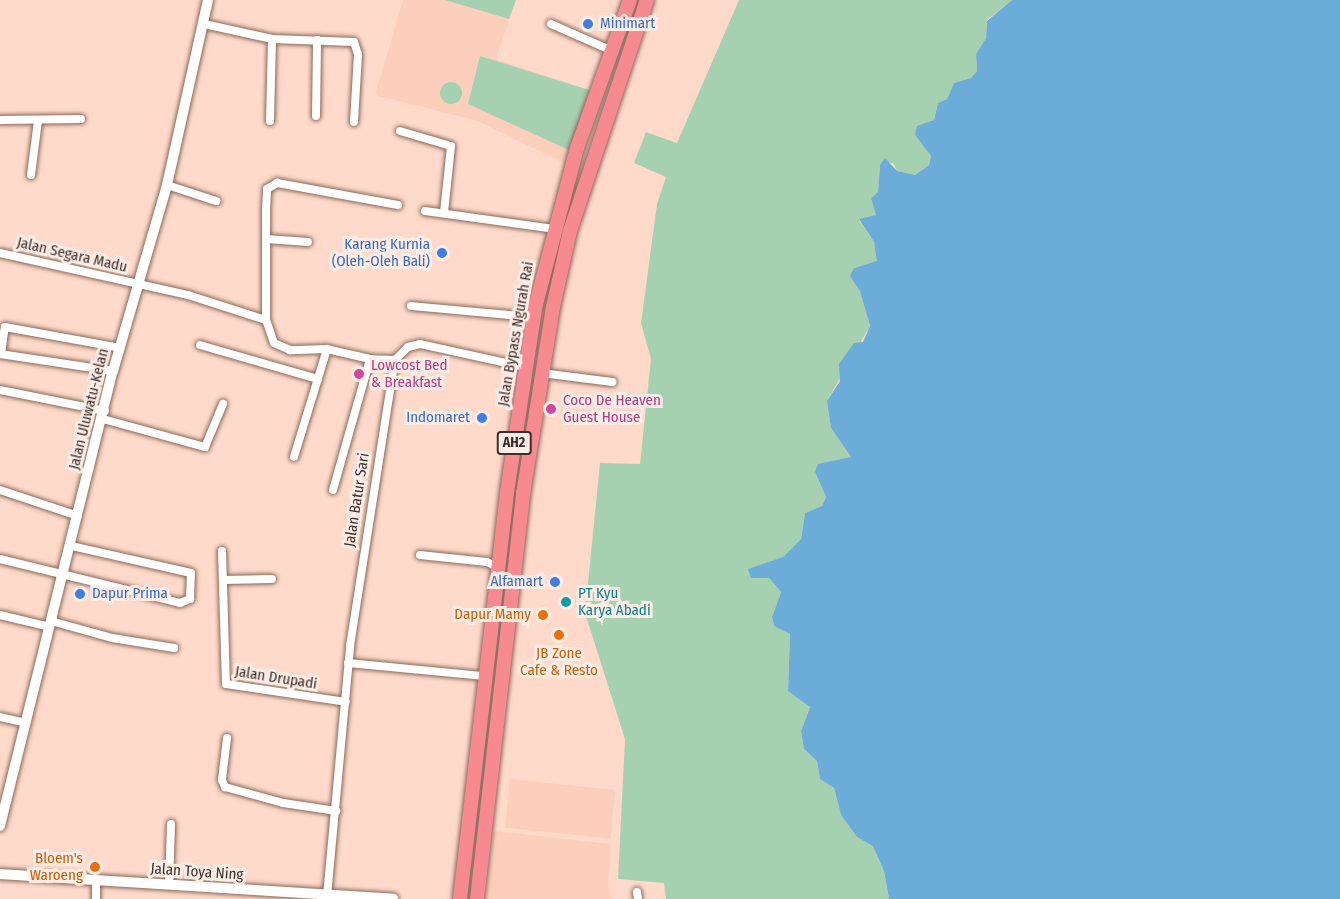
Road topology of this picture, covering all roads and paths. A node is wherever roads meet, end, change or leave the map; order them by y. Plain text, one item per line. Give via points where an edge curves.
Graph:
1 (208, 0) edge
2 (630, 0) edge
3 (646, 0) edge
4 (204, 24) junction
5 (551, 24) dead end
6 (272, 39) junction
7 (317, 40) junction
8 (610, 50) junction
9 (316, 116) dead end
10 (81, 119) dead end
11 (0, 120) edge
12 (38, 120) junction
13 (270, 121) dead end
14 (354, 122) dead end
15 (400, 131) dead end
16 (31, 175) dead end
17 (167, 185) junction
18 (216, 201) dead end
19 (398, 205) dead end
20 (424, 211) dead end
21 (444, 213) junction
22 (554, 229) junction
23 (266, 239) junction
24 (308, 242) dead end
25 (0, 253) edge
26 (138, 285) junction
27 (411, 306) dead end
28 (533, 316) junction
29 (266, 320) junction
30 (200, 345) dead end
31 (120, 348) junction
32 (327, 349) junction
33 (0, 354) edge
34 (370, 359) junction
35 (395, 360) junction
36 (525, 367) junction
37 (114, 371) junction
38 (542, 373) junction
39 (318, 379) junction
40 (612, 382) dead end
41 (0, 390) edge
42 (223, 404) dead end
43 (104, 415) junction
44 (294, 457) dead end
45 (0, 490) edge
46 (333, 490) dead end
47 (78, 516) junction
48 (71, 546) junction
49 (222, 551) dead end
50 (420, 555) dead end
51 (0, 559) edge
52 (497, 567) junction
53 (65, 574) junction
54 (272, 579) dead end
55 (223, 580) junction
56 (0, 615) edge
57 (50, 624) junction
58 (174, 648) dead end
59 (348, 663) junction
60 (484, 676) junction
61 (346, 702) junction
62 (0, 717) edge
63 (26, 723) junction
64 (227, 738) dead end
65 (336, 811) junction
66 (171, 824) dead end
67 (0, 826) edge
68 (0, 874) edge
69 (96, 880) junction
70 (169, 885) junction
71 (273, 895) edge
72 (327, 896) junction
73 (96, 899) edge
74 (393, 899) edge
75 (459, 899) edge
76 (477, 899) edge

1 - 4 street, Jalan Uluwatu-Kelan
2 - 8 highway, Jalan Bypass Ngurah Rai / AH2
3 - 38 highway, Jalan Bypass Ngurah Rai / AH2 via 570,231
4 - 6 street
4 - 17 street, Jalan Uluwatu-Kelan
5 - 8 street
6 - 7 street
6 - 13 street
7 - 9 street
7 - 14 street via 348,40 357,46
8 - 22 highway, Jalan Bypass Ngurah Rai / AH2
10 - 12 street
11 - 12 street
12 - 16 street
15 - 21 street via 451,146
17 - 18 street
17 - 26 street, Jalan Uluwatu-Kelan
19 - 23 street via 273,183 267,189
20 - 21 street
21 - 22 street
22 - 28 highway, Jalan Bypass Ngurah Rai / AH2
23 - 24 street
23 - 29 street
25 - 26 street, Jalan Segara Madu
26 - 29 street via 188,295
26 - 31 street, Jalan Uluwatu-Kelan
27 - 28 street
28 - 36 highway, Jalan Bypass Ngurah Rai / AH2
29 - 32 street via 272,340 280,348
30 - 39 street
31 - 33 street via 5,327
31 - 37 street, Jalan Uluwatu-Kelan
32 - 34 street
32 - 39 street
33 - 37 street
34 - 35 street
34 - 46 street
35 - 36 street via 408,347 420,344
35 - 59 street, Jalan Batur Sari
36 - 52 highway, Jalan Bypass Ngurah Rai / AH2
37 - 43 street, Jalan Uluwatu-Kelan
38 - 40 street
38 - 76 highway, Jalan Bypass Ngurah Rai / AH2 via 523,494
39 - 44 street
41 - 43 street
42 - 43 street via 208,445 203,447
43 - 47 street, Jalan Uluwatu-Kelan
45 - 47 street
47 - 48 street, Jalan Uluwatu-Kelan
48 - 53 street, Jalan Uluwatu-Kelan
48 - 53 street via 189,572 193,576 190,599 180,603
49 - 55 street, Jalan Drupadi
50 - 52 street via 487,562
51 - 53 street
52 - 60 highway, Jalan Bypass Ngurah Rai / AH2
53 - 57 street, Jalan Uluwatu-Kelan
54 - 55 street
55 - 61 street, Jalan Drupadi via 226,684
56 - 57 street
57 - 58 street
57 - 63 street, Jalan Uluwatu-Kelan
59 - 60 street
59 - 61 street
60 - 75 highway, Jalan Bypass Ngurah Rai / AH2
61 - 65 street
62 - 63 street
63 - 67 street, Jalan Uluwatu-Kelan
64 - 65 street via 222,780 225,787 283,803
65 - 72 street
66 - 70 street
68 - 69 street, Jalan Toya Ning
69 - 70 street, Jalan Toya Ning
69 - 73 street
70 - 71 street, Jalan Toya Ning
71 - 72 street, Jalan Toya Ning
72 - 74 street, Jalan Toya Ning

